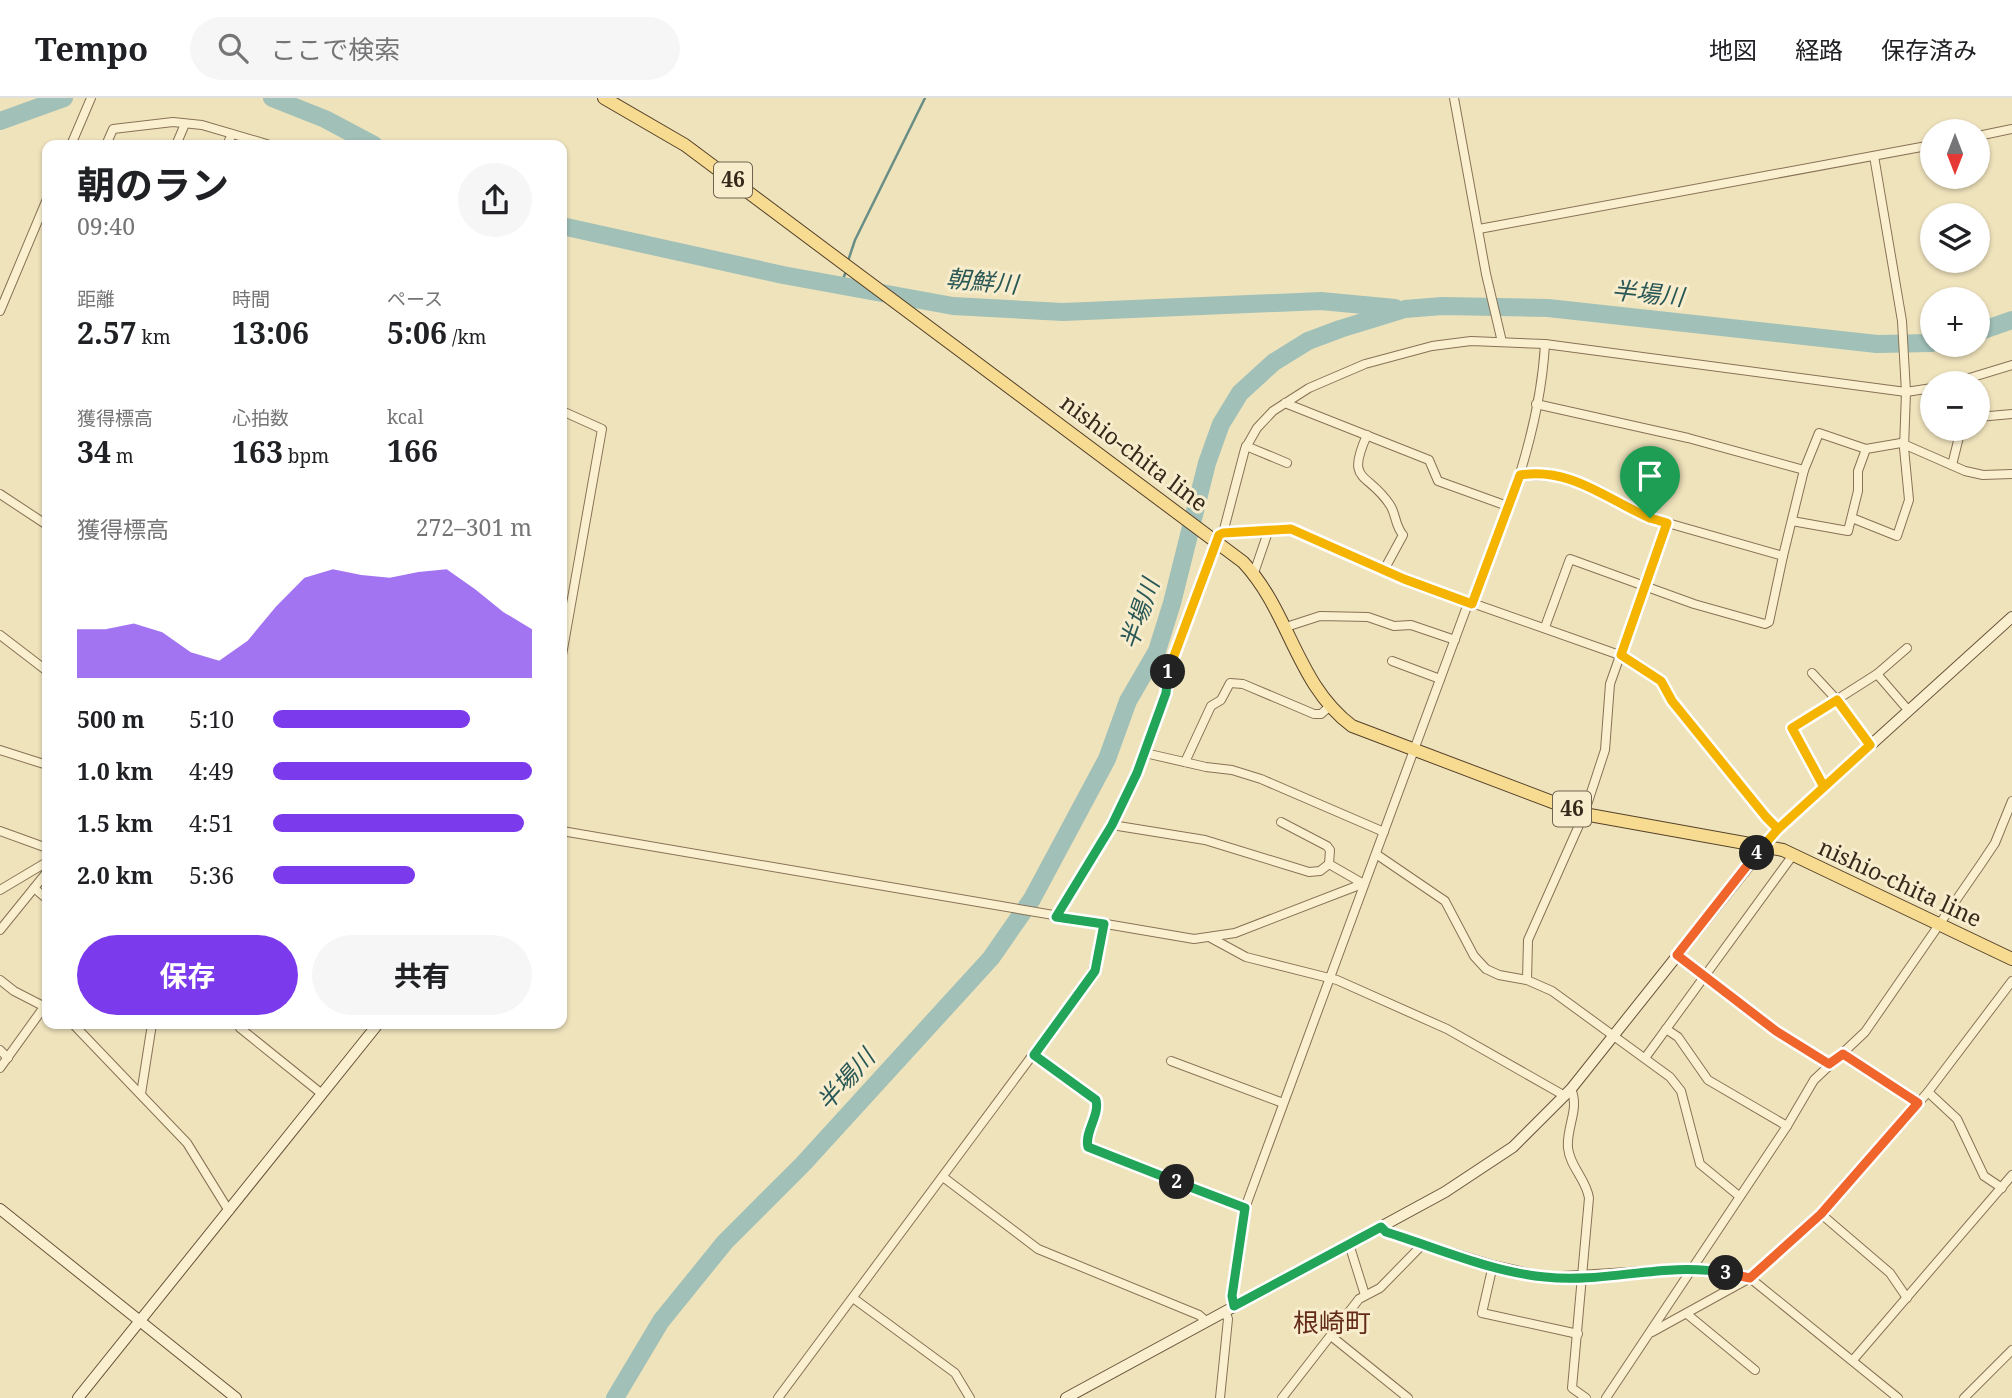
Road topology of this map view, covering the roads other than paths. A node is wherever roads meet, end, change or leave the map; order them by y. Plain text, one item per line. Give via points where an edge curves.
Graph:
1 (604, 98) edge
2 (1454, 98) edge
3 (89, 102) edge
4 (185, 124) junction
5 (2012, 130) edge
6 (232, 134) junction
7 (1990, 134) edge
8 (73, 140) edge
9 (108, 140) edge
10 (178, 140) edge
11 (229, 140) edge
12 (253, 140) edge
13 (1920, 147) edge
14 (1874, 156) junction
15 (42, 211) edge
16 (1479, 229) junction
17 (0, 311) edge
18 (1501, 339) junction
19 (1545, 344) junction
20 (2012, 365) edge
21 (1990, 372) edge
22 (1920, 388) edge
23 (1906, 389) junction
24 (1285, 403) junction
25 (1536, 404) junction
26 (567, 413) edge
27 (2012, 414) edge
28 (1990, 416) edge
29 (1367, 435) junction
30 (1958, 441) edge
31 (1906, 444) junction
32 (1247, 446) junction
33 (1866, 449) junction
34 (1287, 463) dead end
35 (1952, 465) junction
36 (1804, 470) junction
37 (2012, 474) edge
38 (1520, 475) junction
39 (0, 494) edge
40 (1510, 507) junction
41 (1852, 518) junction
42 (1791, 521) junction
43 (42, 522) edge
44 (1667, 523) junction
45 (1268, 532) junction
46 (1220, 537) junction
47 (1783, 556) junction
48 (1384, 570) junction
49 (1254, 573) junction
50 (1644, 587) junction
51 (1472, 604) junction
52 (2012, 617) edge
53 (567, 627) edge
54 (1286, 627) junction
55 (1545, 627) junction
56 (0, 635) edge
57 (1455, 640) junction
58 (1907, 648) dead end
59 (1621, 655) junction
60 (1392, 661) dead end
61 (42, 667) edge
62 (1812, 673) dead end
63 (1877, 674) junction
64 (1440, 678) junction
65 (1837, 700) junction
66 (1329, 707) junction
67 (1908, 710) junction
68 (1870, 745) junction
69 (0, 750) edge
70 (1414, 750) junction
71 (1145, 753) junction
72 (1185, 762) junction
73 (42, 763) edge
74 (1824, 787) junction
75 (2012, 801) edge
76 (1584, 814) junction
77 (1281, 822) dead end
78 (1112, 825) junction
79 (1778, 829) junction
80 (0, 831) edge
81 (567, 832) edge
82 (1384, 832) junction
83 (1763, 845) junction
84 (42, 846) edge
85 (1376, 854) junction
86 (1793, 855) junction
87 (1329, 864) junction
88 (42, 865) edge
89 (42, 878) edge
90 (1362, 883) junction
91 (34, 888) junction
92 (0, 890) edge
93 (42, 895) edge
94 (1052, 917) junction
95 (1104, 924) junction
96 (1939, 925) junction
97 (0, 930) edge
98 (1211, 938) junction
99 (1677, 955) junction
100 (2012, 959) edge
101 (1705, 977) junction
102 (1329, 979) junction
103 (0, 980) edge
104 (1527, 980) junction
105 (2012, 981) edge
106 (42, 1006) edge
107 (42, 1013) edge
108 (77, 1029) edge
109 (151, 1029) edge
110 (241, 1029) edge
111 (374, 1029) edge
112 (1666, 1029) junction
113 (1613, 1035) junction
114 (0, 1050) edge
115 (1843, 1054) junction
116 (1034, 1055) junction
117 (8, 1058) junction
118 (1644, 1058) junction
119 (1171, 1061) dead end
120 (1829, 1064) junction
121 (0, 1068) edge
122 (1928, 1092) junction
123 (1568, 1093) junction
124 (141, 1094) junction
125 (322, 1094) junction
126 (1283, 1103) junction
127 (1918, 1103) junction
128 (1787, 1126) junction
129 (2012, 1175) edge
130 (943, 1177) junction
131 (2002, 1188) junction
132 (1739, 1196) junction
133 (1245, 1208) junction
134 (0, 1209) edge
135 (229, 1211) junction
136 (1821, 1214) junction
137 (1381, 1227) junction
138 (1424, 1243) junction
139 (1349, 1244) junction
140 (1493, 1265) junction
141 (1693, 1268) junction
142 (1583, 1277) junction
143 (1750, 1278) junction
144 (1365, 1295) junction
145 (853, 1298) junction
146 (1907, 1298) junction
147 (1230, 1309) junction
148 (1687, 1314) junction
149 (140, 1321) junction
150 (1206, 1321) junction
151 (1650, 1333) junction
152 (1578, 1334) junction
153 (1331, 1336) junction
154 (2012, 1350) edge
155 (1853, 1360) junction
156 (1755, 1370) dead end
157 (78, 1398) edge
158 (235, 1398) edge
159 (778, 1398) edge
160 (970, 1398) edge
161 (1066, 1398) edge
162 (1220, 1398) edge
163 (1282, 1398) edge
164 (1408, 1398) edge
165 (1586, 1398) edge
166 (1606, 1398) edge
167 (1898, 1398) edge
168 (1964, 1398) edge

1 - 46 main road, nishio-chita line / 46 via 685,145 1205,532
2 - 16 street
3 - 8 street
4 - 6 street
4 - 9 street via 113,129
4 - 10 street
5 - 7 street
6 - 11 street
6 - 12 street
13 - 14 street
14 - 16 street
14 - 23 street via 1902,324
15 - 17 street
16 - 18 street
18 - 19 street
18 - 24 street via 1451,342 1389,356 1337,375
19 - 23 street
19 - 25 street
20 - 21 street
22 - 23 street
23 - 31 street
24 - 29 street
24 - 32 street via 1264,419
25 - 36 street
25 - 38 street
26 - 53 street via 602,429
27 - 28 street
29 - 40 street via 1429,460 1438,481
29 - 48 street via 1357,469 1388,502 1403,535
30 - 35 street
31 - 33 street
31 - 35 street
31 - 41 street via 1909,500 1897,536
32 - 34 street
32 - 46 street
33 - 36 street via 1819,433
33 - 41 street
35 - 37 street via 1983,475
36 - 42 street
38 - 40 street
38 - 44 street via 1568,477
39 - 43 street
40 - 51 street
41 - 42 street via 1848,531
42 - 47 street
44 - 47 street
44 - 50 street
45 - 46 street
45 - 48 street via 1291,529
45 - 49 street
46 - 49 main road, nishio-chita line / 46
46 - 71 street via 1172,658 1166,693
47 - 50 street via 1765,624
48 - 51 street
49 - 54 main road, nishio-chita line / 46
50 - 55 street via 1570,559
50 - 59 street
51 - 55 street
51 - 57 street
52 - 67 street
54 - 57 street via 1320,616 1368,617
54 - 66 main road, nishio-chita line / 46 via 1312,685
55 - 59 street
56 - 61 street
57 - 64 street
58 - 63 street
59 - 76 street via 1610,684 1605,750
59 - 79 street via 1661,681 1672,701
60 - 64 street
62 - 65 street
63 - 65 street
63 - 67 street
64 - 70 street
65 - 68 street
65 - 74 street via 1792,728
66 - 70 main road, nishio-chita line / 46 via 1352,726
66 - 72 street via 1314,714 1243,684 1230,683 1221,700 1211,706
67 - 68 street
68 - 74 street
69 - 73 street
70 - 76 main road, nishio-chita line / 46
70 - 82 street
71 - 72 street
71 - 78 street
72 - 82 street via 1261,779
74 - 79 street
75 - 96 street via 1995,843
76 - 83 main road, nishio-chita line / 46
76 - 104 street via 1528,940
77 - 87 street via 1327,846
78 - 87 street via 1205,841 1309,872
78 - 94 street
79 - 83 street
80 - 84 street
81 - 94 street
82 - 85 street
83 - 86 main road, nishio-chita line / 46
83 - 99 street
85 - 90 street
85 - 104 street via 1445,901 1486,970
86 - 96 main road, nishio-chita line / 46
86 - 101 street
87 - 90 street
88 - 92 street
89 - 91 street
90 - 98 street via 1235,933
90 - 102 street
91 - 93 street
91 - 97 street
94 - 95 street
95 - 98 street via 1182,938
95 - 116 street via 1095,971
96 - 100 main road, nishio-chita line / 46
96 - 115 street via 1865,1032
98 - 102 street via 1246,957
99 - 101 street
99 - 113 street
101 - 112 street
101 - 120 street
102 - 123 street via 1447,1029
102 - 126 street
103 - 106 street
104 - 113 street via 1573,1003
105 - 122 street
107 - 117 street
108 - 124 street
109 - 124 street
110 - 125 street
111 - 125 street
112 - 118 street
112 - 128 street via 1678,1037 1708,1080
113 - 118 street
113 - 123 street
114 - 117 street
115 - 120 street
115 - 127 street
116 - 130 street
116 - 133 street via 1096,1100 1088,1147
117 - 121 street
118 - 132 street via 1677,1084 1700,1164
119 - 126 street
120 - 128 street
122 - 127 street
122 - 131 street via 1957,1119 1984,1175
123 - 137 street via 1506,1152
123 - 142 street via 1576,1105 1569,1131 1570,1159 1589,1198
124 - 135 street via 187,1143
125 - 135 street
126 - 133 street
127 - 136 street
128 - 132 street
129 - 131 street
130 - 145 street
130 - 150 street via 1038,1249
131 - 146 street
132 - 141 street
133 - 147 street
134 - 149 street
135 - 149 street
136 - 143 street
136 - 146 street via 1890,1272
137 - 138 street
137 - 139 street
138 - 140 street
138 - 144 street via 1380,1288
139 - 144 street
139 - 147 street
140 - 142 street via 1546,1278
140 - 152 street via 1482,1313
141 - 142 street
141 - 143 street
141 - 151 street
142 - 152 street
143 - 148 street
143 - 155 street
144 - 153 street
145 - 159 street
145 - 160 street via 955,1373
146 - 155 street
147 - 150 street
147 - 162 street
148 - 151 street
148 - 156 street
149 - 157 street
149 - 158 street
150 - 161 street
151 - 166 street
152 - 165 street via 1572,1388
153 - 163 street
153 - 164 street
154 - 168 street
155 - 167 street

